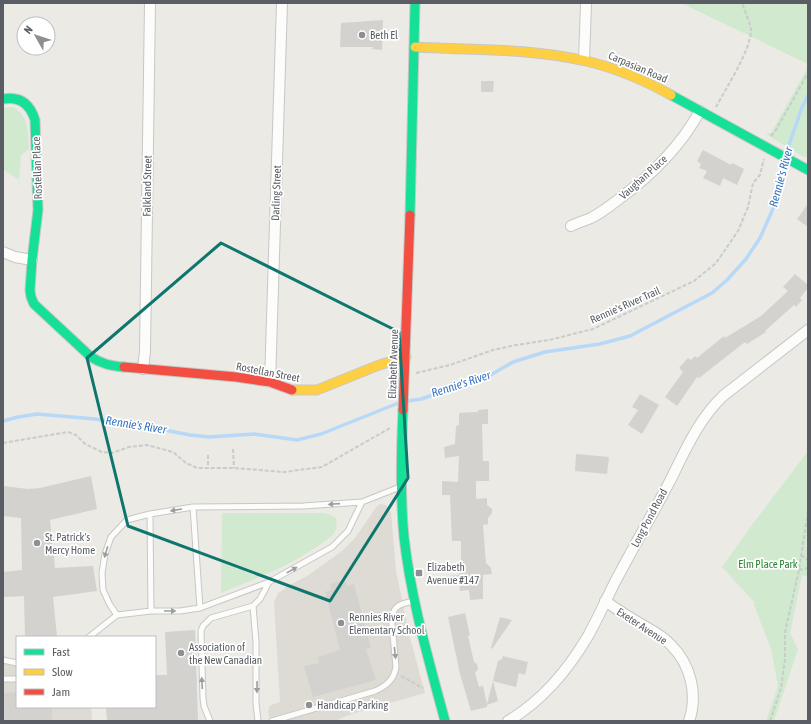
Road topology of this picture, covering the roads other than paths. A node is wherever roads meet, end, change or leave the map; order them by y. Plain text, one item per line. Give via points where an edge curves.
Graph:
1 (150, 3) edge
2 (282, 3) edge
3 (415, 3) edge
4 (586, 3) edge
5 (415, 47) junction
6 (584, 60) junction
7 (3, 99) edge
8 (700, 111) junction
9 (808, 170) edge
10 (570, 226) dead end
11 (3, 252) edge
12 (32, 260) junction
13 (808, 330) edge
14 (406, 357) junction
15 (143, 369) junction
16 (270, 382) junction
17 (401, 487) junction
18 (362, 502) junction
19 (193, 507) junction
20 (150, 514) junction
21 (269, 582) junction
22 (415, 601) junction
23 (605, 601) junction
24 (253, 606) junction
25 (200, 608) junction
26 (150, 611) junction
27 (117, 615) junction
28 (90, 636) edge
29 (3, 660) edge
30 (16, 663) edge
31 (3, 678) edge
32 (16, 679) edge
33 (210, 721) edge
34 (258, 721) edge
35 (272, 721) edge
36 (445, 721) edge
37 (508, 721) edge
38 (689, 721) edge

1 - 15 street, Falkland Street
2 - 16 street, Darling Street
3 - 5 street, Elizabeth Avenue
4 - 6 street
5 - 6 street, Carpasian Road via 523,51
5 - 14 street, Elizabeth Avenue
6 - 8 street, Carpasian Road via 630,74
7 - 12 street, Rostellan Place via 12,97 24,102 33,111 35,120 38,202
8 - 9 street, Carpasian Road via 766,151
8 - 10 street, Vaughan Place via 675,148 644,180 591,218
11 - 12 street
12 - 15 street, Rostellan Place via 31,297 41,311 84,352 99,362 111,366
13 - 23 street, Long Pond Road via 714,405 690,442
14 - 16 street, Rostellan Street via 316,390 292,390
14 - 17 street, Elizabeth Avenue
15 - 16 street, Rostellan Street
17 - 18 lane
17 - 22 street, Elizabeth Avenue via 406,548
18 -> 19 lane via 303,506
21 -> 18 lane via 332,547 348,531
19 -> 20 lane
19 - 25 lane
20 - 26 lane
20 -> 27 lane via 127,520 111,537 104,554 104,590
21 - 24 lane
21 - 25 lane
22 -> 35 lane via 398,605 391,617 396,667 391,681 385,687
22 - 36 street, Elizabeth Avenue
23 - 37 street, Long Pond Road via 588,635 562,675 531,705
23 - 38 street, Exeter Avenue via 671,644 679,655 692,685 693,706
33 -> 24 lane via 204,702 201,630 212,618
24 -> 34 lane
26 -> 25 lane
26 - 27 lane
27 - 28 lane
29 - 30 lane
31 - 32 lane

